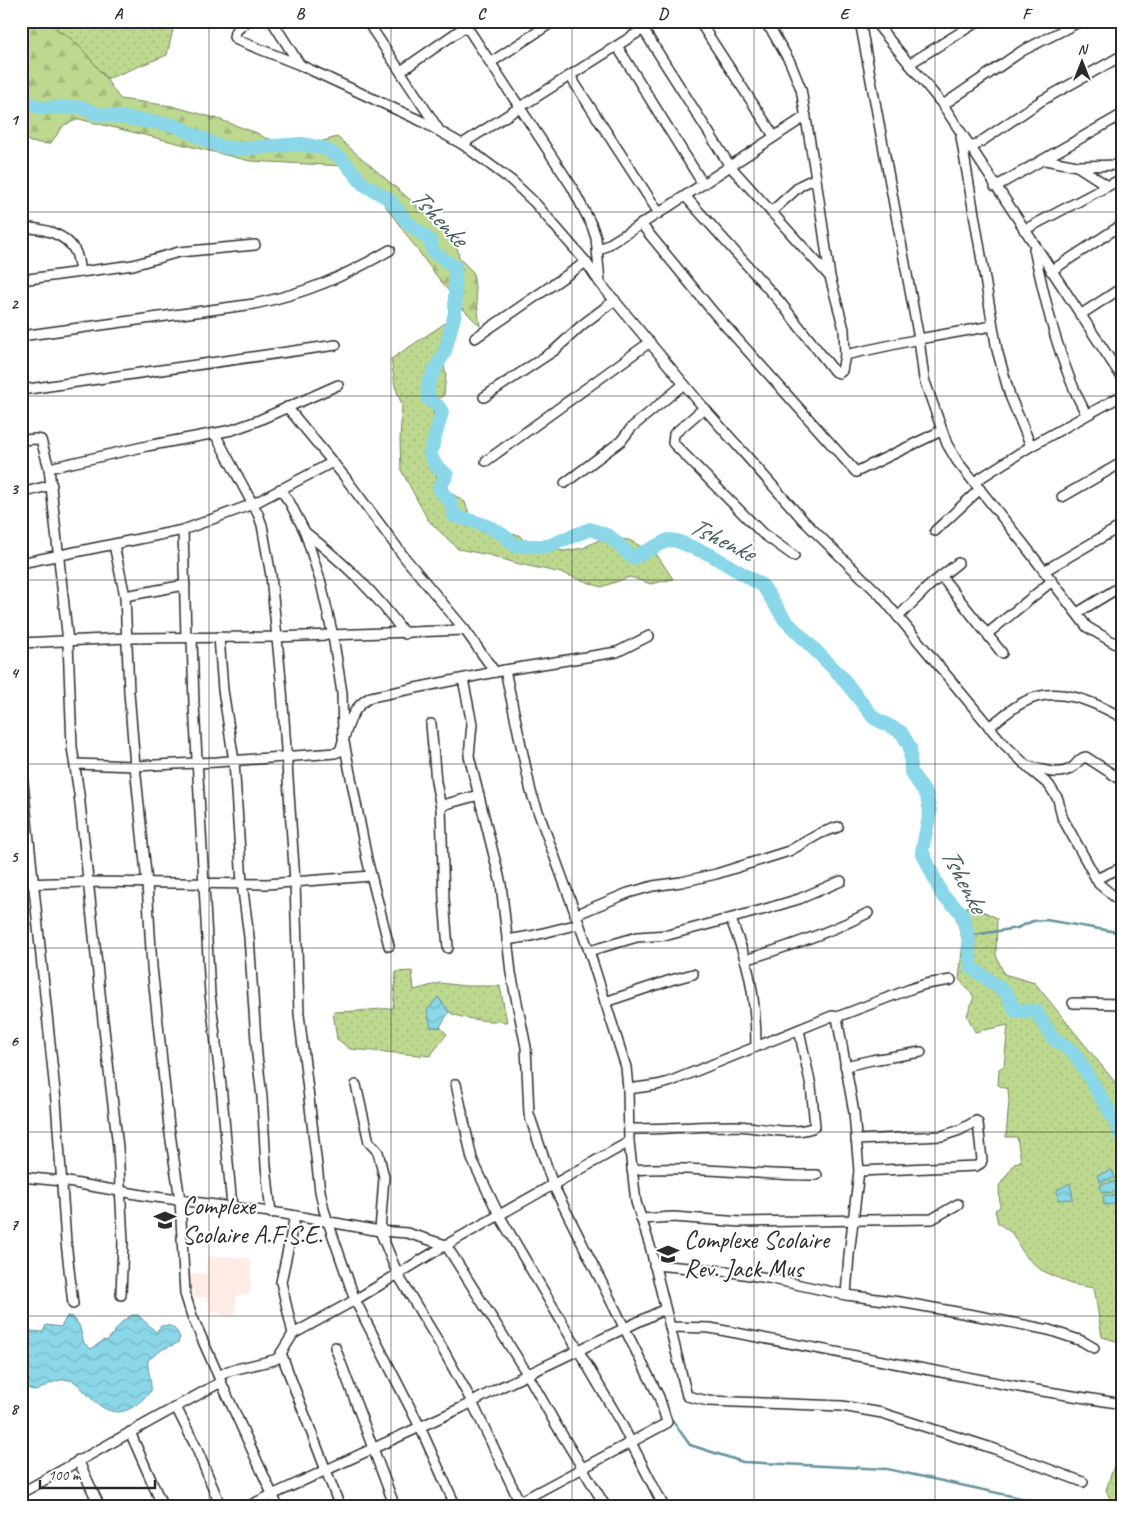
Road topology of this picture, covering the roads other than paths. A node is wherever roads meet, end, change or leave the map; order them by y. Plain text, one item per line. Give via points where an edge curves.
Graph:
1 (247, 21) edge
2 (272, 21) edge
3 (367, 21) edge
4 (554, 21) edge
5 (656, 21) edge
6 (699, 21) edge
7 (778, 21) edge
8 (860, 21) edge
9 (979, 21) edge
10 (1081, 21) edge
11 (876, 22) edge
12 (465, 24) edge
13 (768, 25) edge
14 (643, 30) junction
15 (617, 46) junction
16 (1123, 55) edge
17 (490, 63) junction
18 (909, 64) junction
19 (300, 65) junction
20 (401, 71) junction
21 (570, 76) junction
22 (943, 105) junction
23 (520, 107) junction
24 (1123, 114) edge
25 (806, 116) junction
26 (439, 130) junction
27 (960, 132) junction
28 (774, 136) junction
29 (462, 144) junction
30 (970, 150) junction
31 (1045, 160) junction
32 (1123, 165) edge
33 (730, 166) junction
34 (1077, 166) junction
35 (816, 178) junction
36 (1123, 178) edge
37 (703, 184) junction
38 (1108, 186) junction
39 (995, 187) junction
40 (685, 196) junction
41 (771, 212) junction
42 (659, 213) junction
43 (641, 224) junction
44 (1123, 224) edge
45 (21, 228) edge
46 (1024, 230) junction
47 (1032, 244) junction
48 (255, 245) dead end
49 (390, 250) dead end
50 (598, 251) junction
51 (586, 262) junction
52 (1050, 271) junction
53 (80, 272) junction
54 (830, 277) junction
55 (21, 280) edge
56 (600, 283) junction
57 (1123, 288) edge
58 (615, 300) junction
59 (1080, 315) junction
60 (992, 326) junction
61 (21, 336) edge
62 (475, 338) dead end
63 (919, 339) junction
64 (650, 342) junction
65 (336, 345) dead end
66 (845, 355) junction
67 (1123, 379) edge
68 (684, 384) junction
69 (338, 385) dead end
70 (21, 390) edge
71 (1123, 395) edge
72 (484, 397) dead end
73 (286, 407) junction
74 (704, 408) junction
75 (1086, 414) junction
76 (942, 431) junction
77 (214, 434) junction
78 (21, 440) edge
79 (1031, 446) junction
80 (486, 461) dead end
81 (1123, 462) edge
82 (331, 463) junction
83 (49, 468) junction
84 (565, 483) dead end
85 (52, 485) junction
86 (977, 486) junction
87 (280, 489) junction
88 (21, 493) edge
89 (1062, 497) dead end
90 (253, 504) junction
91 (1123, 525) edge
92 (183, 530) junction
93 (935, 531) dead end
94 (305, 532) junction
95 (114, 545) junction
96 (59, 556) junction
97 (794, 556) dead end
98 (21, 563) edge
99 (958, 563) dead end
100 (1044, 571) junction
101 (941, 576) junction
102 (1052, 581) junction
103 (185, 585) junction
104 (1123, 585) edge
105 (125, 596) junction
106 (1077, 613) junction
107 (898, 617) junction
108 (465, 630) junction
109 (405, 634) junction
110 (987, 634) junction
111 (333, 636) junction
112 (648, 636) dead end
113 (189, 637) junction
114 (276, 637) junction
115 (127, 638) junction
116 (219, 638) junction
117 (68, 642) junction
118 (21, 643) edge
119 (1123, 648) edge
120 (1002, 653) dead end
121 (506, 670) junction
122 (495, 672) junction
123 (463, 679) junction
124 (1123, 718) edge
125 (431, 724) dead end
126 (989, 727) junction
127 (343, 737) junction
128 (286, 757) junction
129 (234, 761) junction
130 (198, 763) junction
131 (21, 764) edge
132 (76, 764) junction
133 (1025, 765) junction
134 (135, 766) junction
135 (1123, 781) edge
136 (479, 795) junction
137 (441, 808) junction
138 (838, 827) dead end
139 (1123, 867) edge
140 (372, 876) junction
141 (1096, 879) junction
142 (842, 881) dead end
143 (88, 882) junction
144 (295, 882) junction
145 (147, 883) junction
146 (242, 883) junction
147 (21, 884) edge
148 (33, 884) junction
149 (205, 884) junction
150 (1123, 904) edge
151 (868, 913) dead end
152 (575, 915) junction
153 (731, 918) junction
154 (579, 924) junction
155 (507, 940) junction
156 (389, 946) dead end
157 (448, 948) dead end
158 (589, 952) junction
159 (745, 960) junction
160 (693, 974) dead end
161 (951, 980) dead end
162 (605, 1002) junction
163 (1073, 1003) dead end
164 (1123, 1004) edge
165 (837, 1017) junction
166 (798, 1030) junction
167 (756, 1047) junction
168 (921, 1052) dead end
169 (845, 1066) junction
170 (456, 1084) dead end
171 (356, 1085) dead end
172 (628, 1089) junction
173 (629, 1129) junction
174 (856, 1140) junction
175 (629, 1142) junction
176 (632, 1170) junction
177 (859, 1171) junction
178 (817, 1175) dead end
179 (21, 1177) edge
180 (62, 1181) junction
181 (553, 1185) junction
182 (120, 1191) junction
183 (180, 1200) junction
184 (958, 1204) dead end
185 (232, 1207) junction
186 (271, 1213) junction
187 (499, 1215) junction
188 (296, 1216) junction
189 (642, 1219) junction
190 (853, 1220) junction
191 (328, 1221) junction
192 (380, 1231) junction
193 (446, 1245) junction
194 (654, 1265) junction
195 (398, 1276) junction
196 (121, 1294) dead end
197 (846, 1295) junction
198 (355, 1300) junction
199 (73, 1304) dead end
200 (665, 1309) junction
201 (670, 1327) junction
202 (624, 1328) junction
203 (292, 1334) junction
204 (335, 1347) dead end
205 (1094, 1348) dead end
206 (578, 1350) junction
207 (281, 1353) junction
208 (528, 1374) junction
209 (220, 1379) junction
210 (472, 1402) junction
211 (1123, 1404) edge
212 (176, 1407) junction
213 (420, 1427) junction
214 (130, 1432) junction
215 (630, 1442) junction
216 (372, 1449) junction
217 (78, 1460) junction
218 (583, 1469) junction
219 (325, 1471) junction
220 (1083, 1482) dead end
221 (21, 1493) edge
222 (273, 1494) junction
223 (21, 1500) edge
224 (521, 1504) edge
225 (25, 1507) edge
226 (100, 1507) edge
227 (163, 1507) edge
228 (221, 1507) edge
229 (246, 1507) edge
230 (278, 1507) edge
231 (340, 1507) edge
232 (395, 1507) edge
233 (456, 1507) edge
234 (510, 1507) edge
235 (606, 1507) edge
236 (664, 1507) edge

1 - 19 street via 235,32 237,40
2 - 19 street
3 - 20 street
4 - 17 street
5 - 14 street
6 - 28 street
7 - 13 street
8 - 63 street
9 - 18 street
10 - 22 street via 1022,51
11 - 18 street
12 - 17 street
12 - 20 street
13 - 25 street via 796,72
14 - 15 street
14 - 33 street
15 - 21 street
15 - 37 street
16 - 30 street via 1041,101
17 - 23 street
18 - 22 street
19 - 26 street
20 - 26 street
21 - 23 street
21 - 42 street
22 - 27 street
23 - 29 street
23 - 50 street via 572,187 592,226
24 - 31 street
25 - 28 street
25 - 35 street
26 - 29 street
27 - 30 street
27 - 60 street
28 - 33 street
29 - 51 street via 512,181
30 - 39 street
31 - 34 street
31 - 39 street
32 - 34 street
33 - 37 street
33 - 41 street
34 - 38 street
35 - 41 street via 802,185
35 - 54 street
36 - 38 street
37 - 40 street
38 - 46 street
39 - 46 street
40 - 42 street
40 - 66 street via 780,302 834,371 842,371
41 - 54 street
42 - 43 street
43 - 50 street
43 - 76 street via 714,313 856,472
44 - 52 street
45 - 53 street via 44,229 72,246
46 - 47 street
47 - 52 street
47 - 75 street via 1072,388
48 - 53 street via 179,252 133,265
49 - 61 street via 325,284 279,299
50 - 56 street
51 - 56 street
51 - 62 street
52 - 59 street
53 - 55 street
54 - 66 street via 844,330
56 - 58 street
57 - 59 street
58 - 64 street
58 - 72 street via 555,350
59 - 67 street
60 - 63 street
60 - 79 street via 1010,396
63 - 66 street
63 - 76 street via 924,379
64 - 68 street
64 - 80 street
65 - 70 street
68 - 74 street
68 - 84 street via 632,427 621,441
69 - 73 street
71 - 75 street
73 - 77 street via 257,421
73 - 82 street
74 - 97 street via 674,434 674,443 762,533
74 - 107 street via 804,521 880,595
75 - 79 street
76 - 86 street via 957,461
77 - 83 street
77 - 90 street
78 - 83 street via 41,440
79 - 86 street
81 - 89 street
82 - 87 street
82 - 108 street
83 - 85 street
85 - 88 street
85 - 96 street
86 - 93 street
86 - 100 street
87 - 90 street
87 - 94 street
90 - 92 street
90 - 114 street via 266,546
91 - 100 street
92 - 95 street
92 - 103 street
94 - 109 street via 354,573
94 - 111 street
95 - 96 street
95 - 105 street
96 - 98 street
96 - 117 street
99 - 101 street
100 - 102 street
101 - 107 street
101 - 110 street
102 - 106 street
102 - 110 street
103 - 105 street
103 - 113 street
104 - 106 street
105 - 115 street
106 - 119 street via 1088,627
107 - 126 street
108 - 109 street
108 - 122 street
109 - 111 street
110 - 120 street
111 - 114 street
111 - 127 street via 342,698
112 - 121 street via 617,652
113 - 115 street
113 - 116 street
113 - 130 street
114 - 116 street
114 - 128 street
115 - 117 street
115 - 134 street
116 - 129 street
117 - 118 street
117 - 132 street via 72,747
121 - 122 street
121 - 152 street via 531,792
122 - 123 street
123 - 127 street via 365,700 354,711
123 - 136 street via 472,724 469,756
124 - 126 street via 1078,697 1047,695 1023,702
125 - 137 street
126 - 133 street
127 - 128 street via 338,752
127 - 140 street
128 - 129 street
128 - 144 street
129 - 130 street
129 - 146 street
130 - 134 street
130 - 149 street
131 - 148 street
132 - 134 street
132 - 143 street
133 - 135 street via 1060,772 1071,769 1086,757
133 - 141 street via 1049,785 1058,799 1062,818
134 - 145 street
136 - 137 street
136 - 155 street via 502,884
137 - 157 street
138 - 152 street via 789,851 716,874 628,893
139 - 141 street
140 - 144 street
140 - 156 street
141 - 150 street
142 - 153 street
143 - 145 street
143 - 148 street
143 - 182 street via 118,1147
144 - 146 street
144 - 191 street via 299,1014 320,1191
145 - 149 street
145 - 183 street via 152,967
146 - 149 street
146 - 186 street via 250,937
147 - 148 street
148 - 180 street
149 - 185 street via 210,994
151 - 159 street via 786,948
152 - 154 street
153 - 158 street via 668,936 637,938
153 - 159 street
154 - 155 street
154 - 158 street
155 - 181 street via 526,1047 529,1114
158 - 162 street
159 - 167 street via 754,1008
160 - 162 street
161 - 165 street via 913,988
162 - 172 street via 626,1067
163 - 164 street
165 - 166 street via 832,1016
165 - 169 street
166 - 167 street
166 - 173 street via 811,1086 815,1126 812,1128 776,1131 722,1126
167 - 172 street via 669,1082
168 - 169 street
169 - 174 street
170 - 187 street via 472,1159
171 - 192 street via 368,1142 378,1152 384,1177
172 - 173 street
173 - 175 street
174 - 177 street
174 - 177 street via 942,1136 976,1121 982,1157 976,1166
175 - 176 street
175 - 181 street
176 - 178 street via 674,1168
176 - 189 street
177 - 190 street
179 - 180 street
180 - 182 street
180 - 199 street
181 - 187 street
181 - 202 street
182 - 183 street
182 - 196 street via 123,1242
183 - 185 street
183 - 209 street via 185,1294
184 - 190 street via 932,1219
185 - 186 street
186 - 188 street
187 - 193 street
187 - 206 street
188 - 191 street
188 - 203 street via 281,1282
189 - 190 street via 673,1217 741,1222
189 - 194 street
190 - 197 street
191 - 192 street
191 - 198 street
192 - 193 street via 407,1233
192 - 195 street
193 - 195 street
193 - 208 street
194 - 197 street via 760,1277
194 - 200 street
195 - 198 street
195 - 210 street
197 - 205 street via 1049,1330
198 - 203 street
198 - 213 street
200 - 201 street
200 - 202 street
201 - 211 street via 710,1328 1030,1390
201 - 220 street via 688,1397 708,1401 842,1406 882,1413 995,1449
202 - 206 street
202 - 215 street via 659,1397 667,1422
203 - 207 street
204 - 216 street
206 - 208 street
206 - 215 street
207 - 209 street via 274,1360 228,1371
207 - 219 street
208 - 210 street
208 - 218 street
209 - 212 street
209 - 222 street
210 - 213 street
210 - 224 street
212 - 214 street
212 - 228 street
213 - 216 street
213 - 233 street
214 - 217 street
214 - 227 street
215 - 218 street
215 - 236 street
216 - 219 street
216 - 232 street
217 - 221 street
217 - 226 street
218 - 224 street
218 - 235 street
219 - 222 street
219 - 231 street
222 - 229 street
222 - 230 street
223 - 225 street
224 - 234 street

